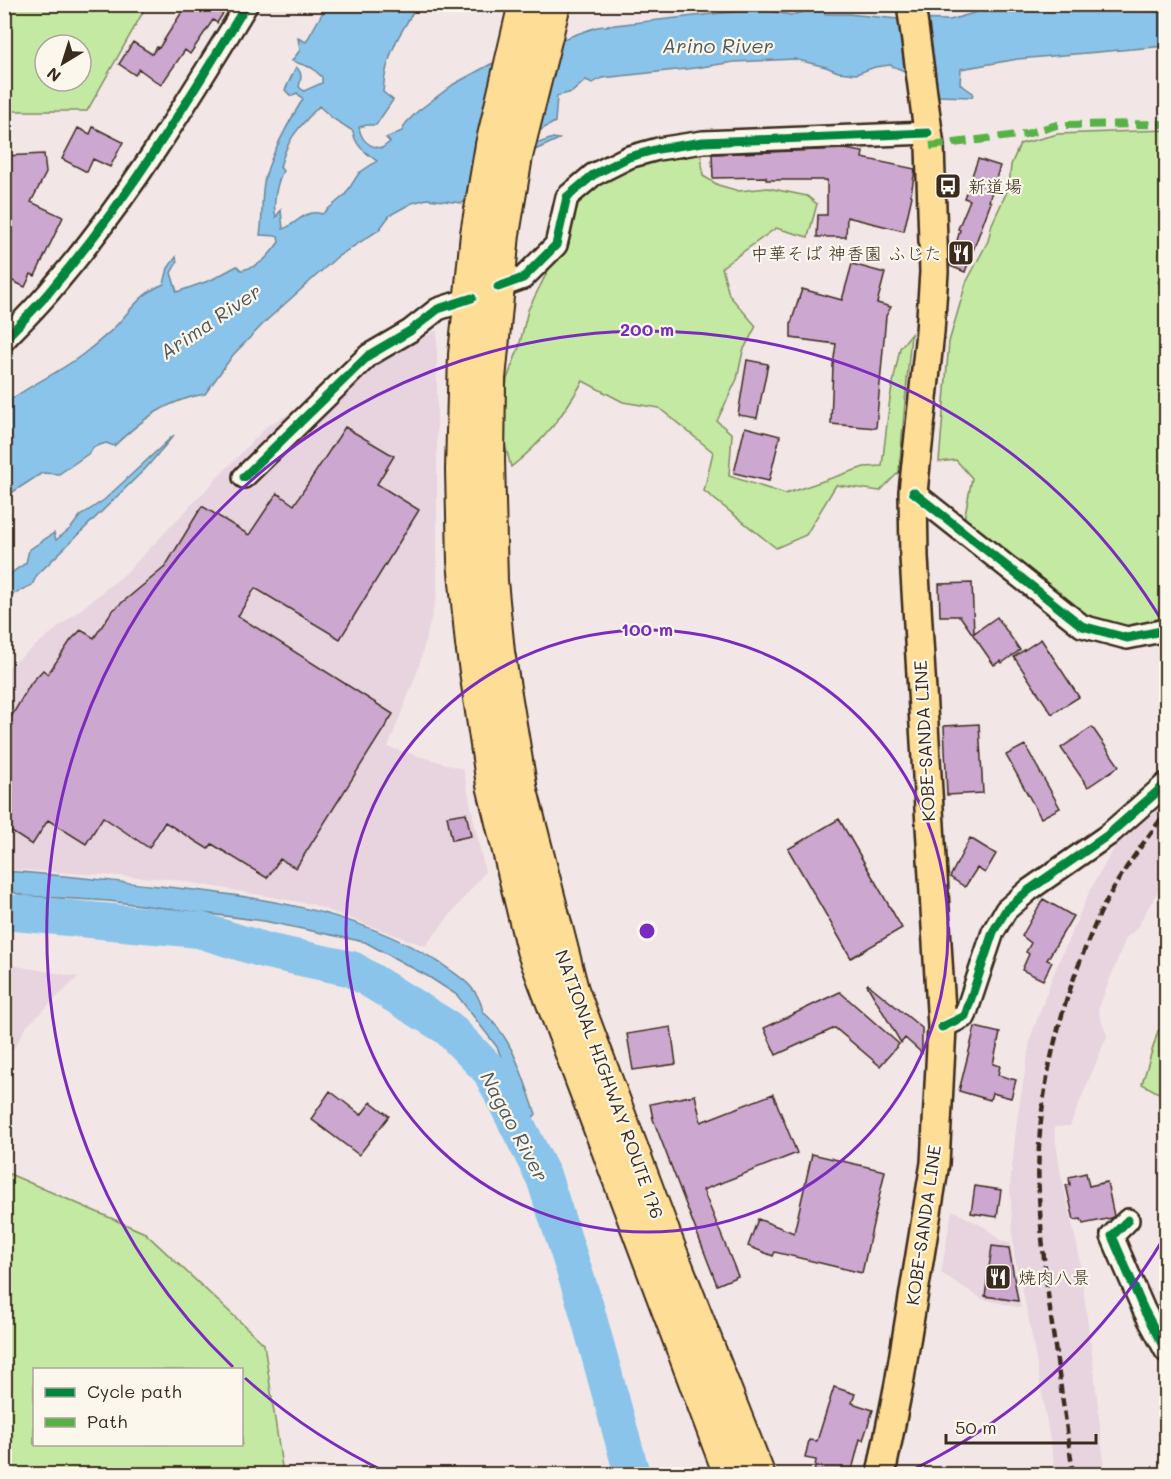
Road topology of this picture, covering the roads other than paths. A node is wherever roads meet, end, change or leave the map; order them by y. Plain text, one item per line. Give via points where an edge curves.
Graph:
1 (247, 4) edge
2 (911, 4) edge
3 (536, 16) edge
4 (928, 133) junction
5 (485, 292) junction
6 (4, 340) edge
7 (244, 477) dead end
8 (913, 492) junction
9 (1167, 630) edge
10 (1161, 794) edge
11 (942, 1027) junction
12 (1128, 1220) dead end
13 (1167, 1351) edge
14 (730, 1474) edge
15 (758, 1474) edge
16 (881, 1474) edge

1 - 6 street via 186,105 116,206 54,286
2 - 4 main road, KOBE-SANDA LINE
3 - 5 highway, NATIONAL HIGHWAY ROUTE 176 via 516,156 490,234
4 - 5 street via 703,142 629,157 593,175 567,197 556,244 522,278
4 - 8 main road, KOBE-SANDA LINE via 934,272
5 - 7 street via 438,309 369,355
5 - 14 highway, NATIONAL HIGHWAY ROUTE 176 via 465,356 462,470 464,561 472,644 493,785 533,950
5 - 15 highway, NATIONAL HIGHWAY ROUTE 176 via 491,581 498,652 521,791 572,990
8 - 9 street via 1082,626 1127,638
8 - 11 main road, KOBE-SANDA LINE
10 - 11 street via 1006,910 993,932 965,1016
11 - 16 main road, KOBE-SANDA LINE via 934,1163
12 - 13 street via 1112,1236 1144,1310

